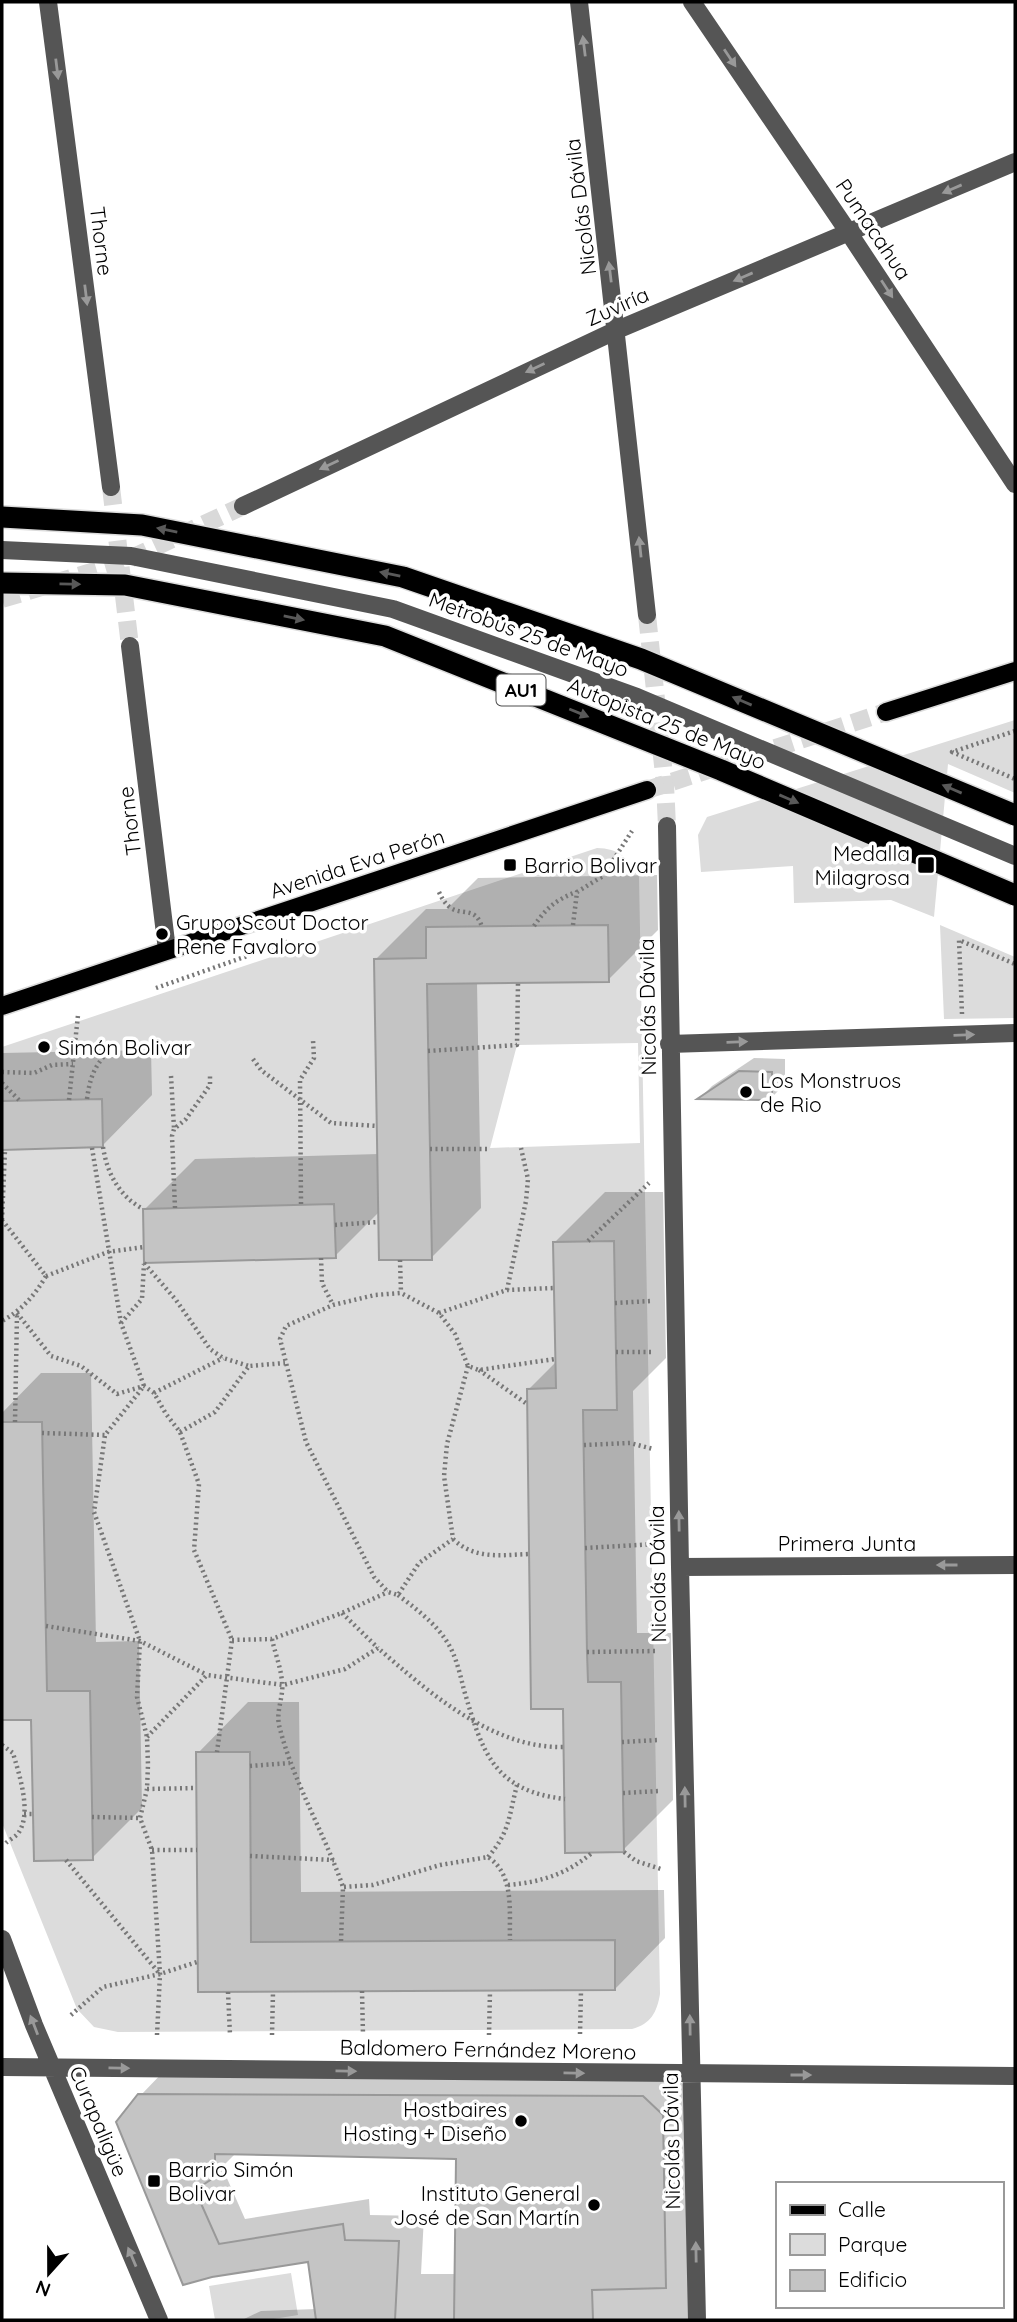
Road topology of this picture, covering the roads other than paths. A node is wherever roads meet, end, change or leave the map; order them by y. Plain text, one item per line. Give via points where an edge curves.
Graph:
1 (48, 2) edge
2 (579, 2) edge
3 (692, 2) edge
4 (1015, 162) edge
5 (849, 233) junction
6 (617, 330) junction
7 (1015, 484) edge
8 (111, 487) tunnel mouth
9 (243, 506) tunnel mouth
10 (2, 517) edge
11 (2, 550) edge
12 (2, 583) edge
13 (647, 615) tunnel mouth
14 (131, 646) tunnel mouth
15 (1015, 671) edge
16 (886, 712) tunnel mouth
17 (647, 790) tunnel mouth
18 (1015, 815) edge
19 (667, 826) tunnel mouth
20 (1015, 856) edge
21 (1015, 895) edge
22 (167, 950) junction
23 (2, 1006) edge
24 (1015, 1033) edge
25 (669, 1044) junction
26 (1015, 1564) edge
27 (680, 1567) junction
28 (2, 1939) edge
29 (2, 2067) edge
30 (52, 2068) junction
31 (692, 2074) junction
32 (1015, 2076) edge
33 (159, 2320) edge
34 (697, 2320) edge

1 -> 8 street, Thorne
6 -> 2 street, Nicolás Dávila
3 -> 5 street, Pumacahua
4 -> 5 street, Zuviría
5 -> 6 street, Zuviría
5 -> 7 street, Pumacahua
6 -> 9 street, Zuviría
13 -> 6 street, Nicolás Dávila
18 -> 10 highway, bridge via 642,659 403,577 142,525
11 - 20 street, Metrobús 25 de Mayo, bridge via 131,556 393,609 637,697
12 -> 21 highway, Autopista 25 de Mayo / AU1, bridge via 125,585 386,636 721,770
14 - 22 street, Thorne
15 - 16 main road
17 - 22 main road, Avenida Eva Perón
19 - 25 street, Nicolás Dávila
22 - 23 main road, Avenida Eva Perón
25 -> 24 street
27 -> 25 street, Nicolás Dávila
26 -> 27 street, Primera Junta
31 -> 27 street, Nicolás Dávila
30 -> 28 street, Curapaligüe
29 - 30 street, Baldomero Fernández Moreno
30 -> 31 street, Baldomero Fernández Moreno
33 -> 30 street, Curapaligüe
31 -> 32 street, Baldomero Fernández Moreno
34 -> 31 street, Nicolás Dávila

